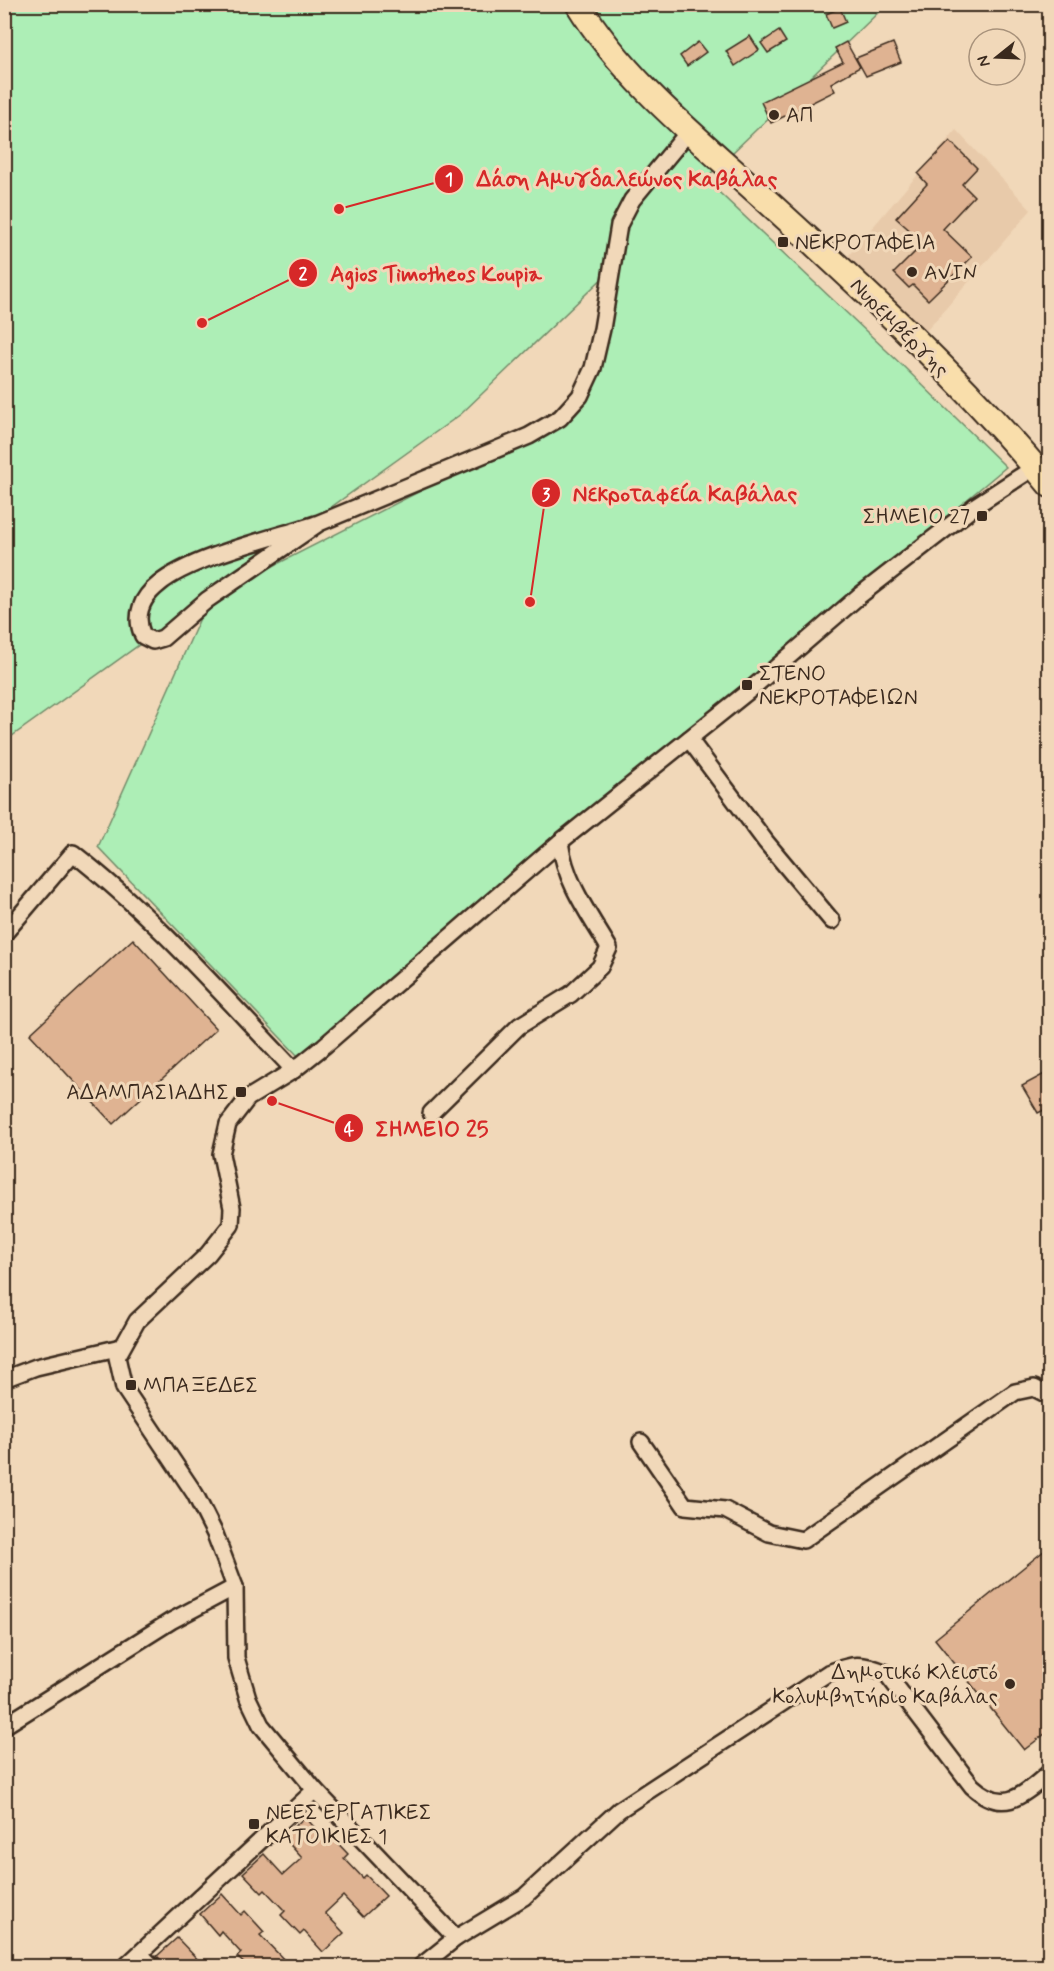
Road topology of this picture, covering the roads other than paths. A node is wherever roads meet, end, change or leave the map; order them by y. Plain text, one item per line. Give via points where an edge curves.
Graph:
1 (578, 4) edge
2 (688, 131) junction
3 (1042, 476) edge
4 (319, 523) junction
5 (689, 739) junction
6 (560, 842) junction
7 (832, 921) dead end
8 (4, 934) edge
9 (294, 1070) junction
10 (431, 1113) dead end
11 (121, 1347) junction
12 (4, 1379) edge
13 (1050, 1396) edge
14 (641, 1442) dead end
15 (234, 1587) junction
16 (4, 1726) edge
17 (1050, 1772) edge
18 (315, 1790) junction
19 (456, 1938) junction
20 (140, 1954) junction
21 (126, 1966) edge
22 (152, 1966) edge
23 (421, 1966) edge

1 - 2 main road, Νυρεμβέργης via 636,79
2 - 3 main road, Νυρεμβέργης via 882,308
2 - 4 street via 632,200 619,225 593,368 580,396 560,418 530,436
3 - 5 street via 975,506 859,596
4 - 4 street via 225,553 158,584 141,605 137,623 143,636 153,641 163,638 207,600
5 - 6 street
5 - 7 street via 766,842
6 - 9 street
6 - 10 street via 563,863 577,895 609,948 600,967 571,994 519,1026
8 - 9 street via 73,853 100,873 166,937
9 - 11 street via 248,1098 228,1124 221,1154 232,1208 231,1225 208,1254 137,1322
11 - 12 street via 36,1367
11 - 15 street via 117,1357 124,1388 195,1494 215,1533
13 - 14 street via 1034,1388 1015,1392 803,1540 769,1533 725,1510 685,1506
15 - 16 street via 171,1621
15 - 18 street via 236,1659 248,1698 270,1739
17 - 19 street via 1011,1800 996,1802 984,1797 886,1673 866,1664 848,1666 828,1673 619,1810 524,1897
18 - 19 street
18 - 20 street
19 - 23 street
20 - 21 street
20 - 22 street

